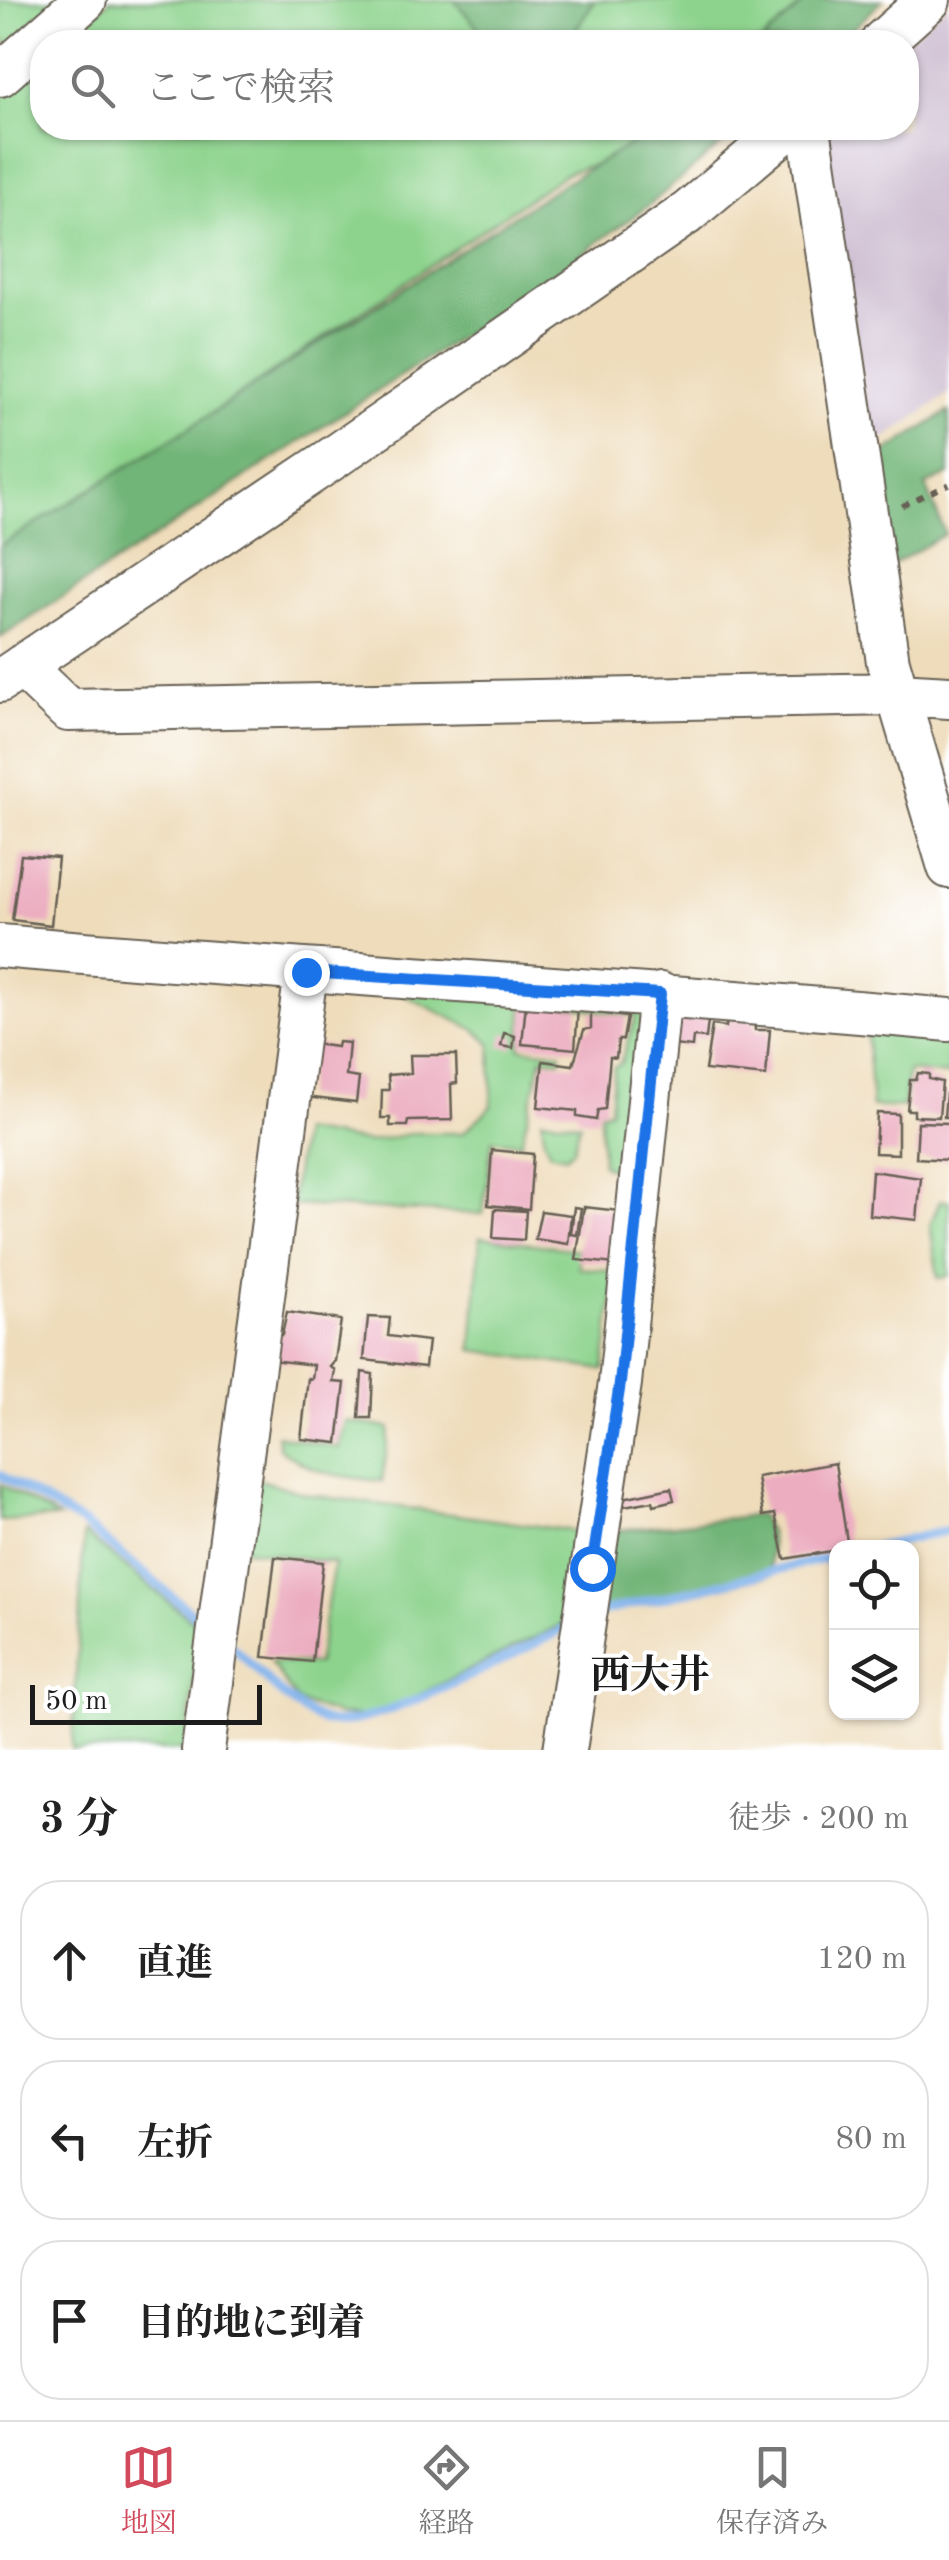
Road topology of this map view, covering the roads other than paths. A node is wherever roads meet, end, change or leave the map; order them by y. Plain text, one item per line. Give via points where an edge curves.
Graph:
1 (85, 0) edge
2 (928, 0) edge
3 (51, 30) edge
4 (895, 30) edge
5 (30, 49) edge
6 (0, 76) edge
7 (774, 140) edge
8 (811, 140) edge
9 (11, 674) edge
10 (898, 694) junction
11 (949, 697) edge
12 (949, 867) edge
13 (0, 946) edge
14 (306, 972) junction
15 (660, 994) junction
16 (949, 1020) edge
17 (204, 1750) edge
18 (565, 1750) edge

1 - 3 street
2 - 4 street
5 - 6 street
7 - 9 street via 688,213
8 - 10 street
9 - 10 street via 68,710
10 - 11 street
10 - 12 street
13 - 14 street
14 - 15 street
14 - 17 street
15 - 16 street
15 - 18 street via 620,1383

